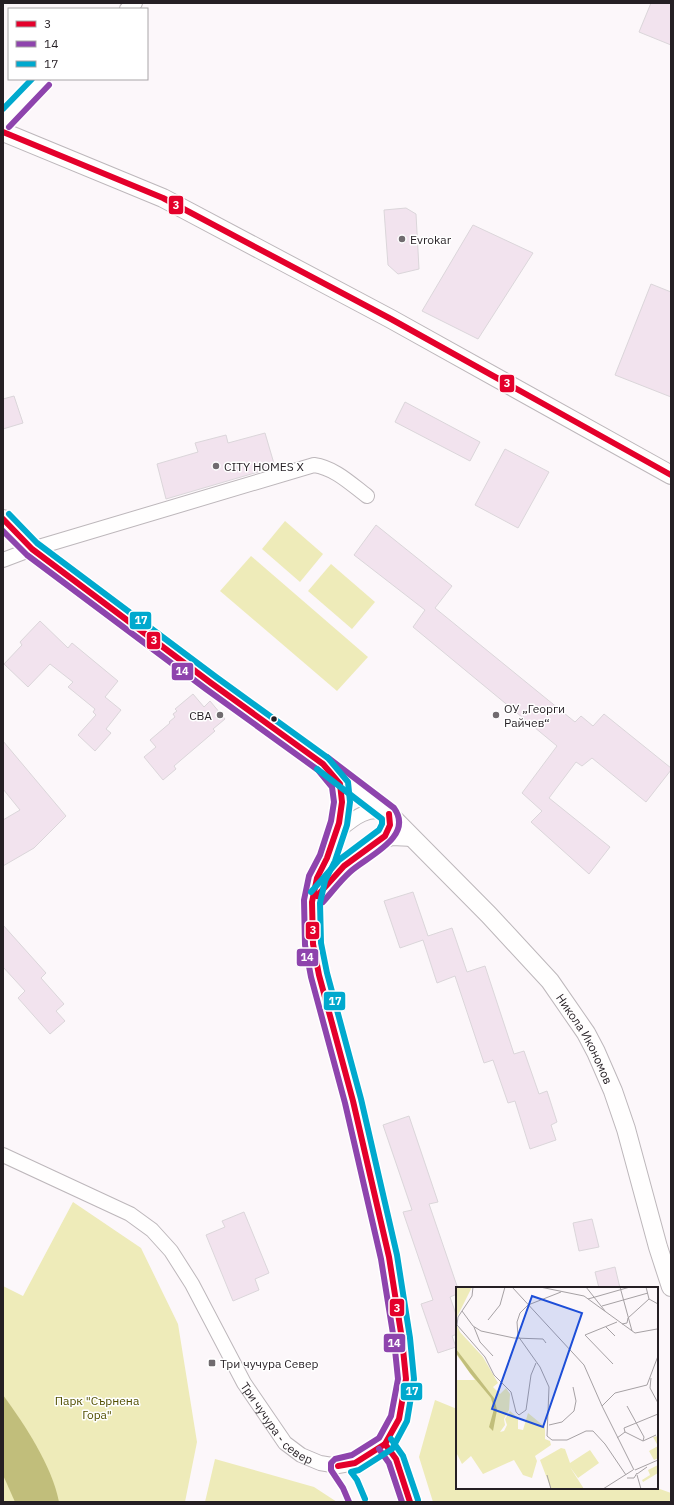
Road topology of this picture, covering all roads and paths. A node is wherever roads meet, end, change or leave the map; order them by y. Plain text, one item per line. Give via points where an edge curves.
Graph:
1 (42, 80) edge
2 (3, 122) edge
3 (3, 132) edge
4 (671, 475) edge
5 (367, 496) dead end
6 (3, 519) edge
7 (32, 549) junction
8 (3, 560) edge
9 (323, 764) junction
10 (388, 814) junction
11 (336, 833) junction
12 (413, 839) junction
13 (376, 843) junction
14 (312, 902) junction
15 (3, 1155) edge
16 (671, 1287) edge

1 - 2 street
3 - 4 street via 163,198 391,318
5 - 7 street via 333,471 314,465
6 - 7 street
7 - 8 street
7 - 9 street
9 - 10 street
9 - 11 street, Три чучура - север via 340,784 341,813
10 - 11 street via 378,811 366,812 351,820
10 - 12 street
10 - 13 street via 390,830
11 - 14 street, Три чучура - север via 317,878
12 - 13 street via 392,838
12 - 16 street, Никола Икономов via 550,981 586,1033 605,1071 622,1117
13 - 14 street via 344,866
14 - 15 street, Три чучура - север via 313,944 319,975 353,1101 389,1257 402,1338 406,1379 399,1419 385,1444 355,1462 338,1466 320,1463 300,1455 285,1443 244,1383 192,1284 171,1251 152,1230 130,1214

